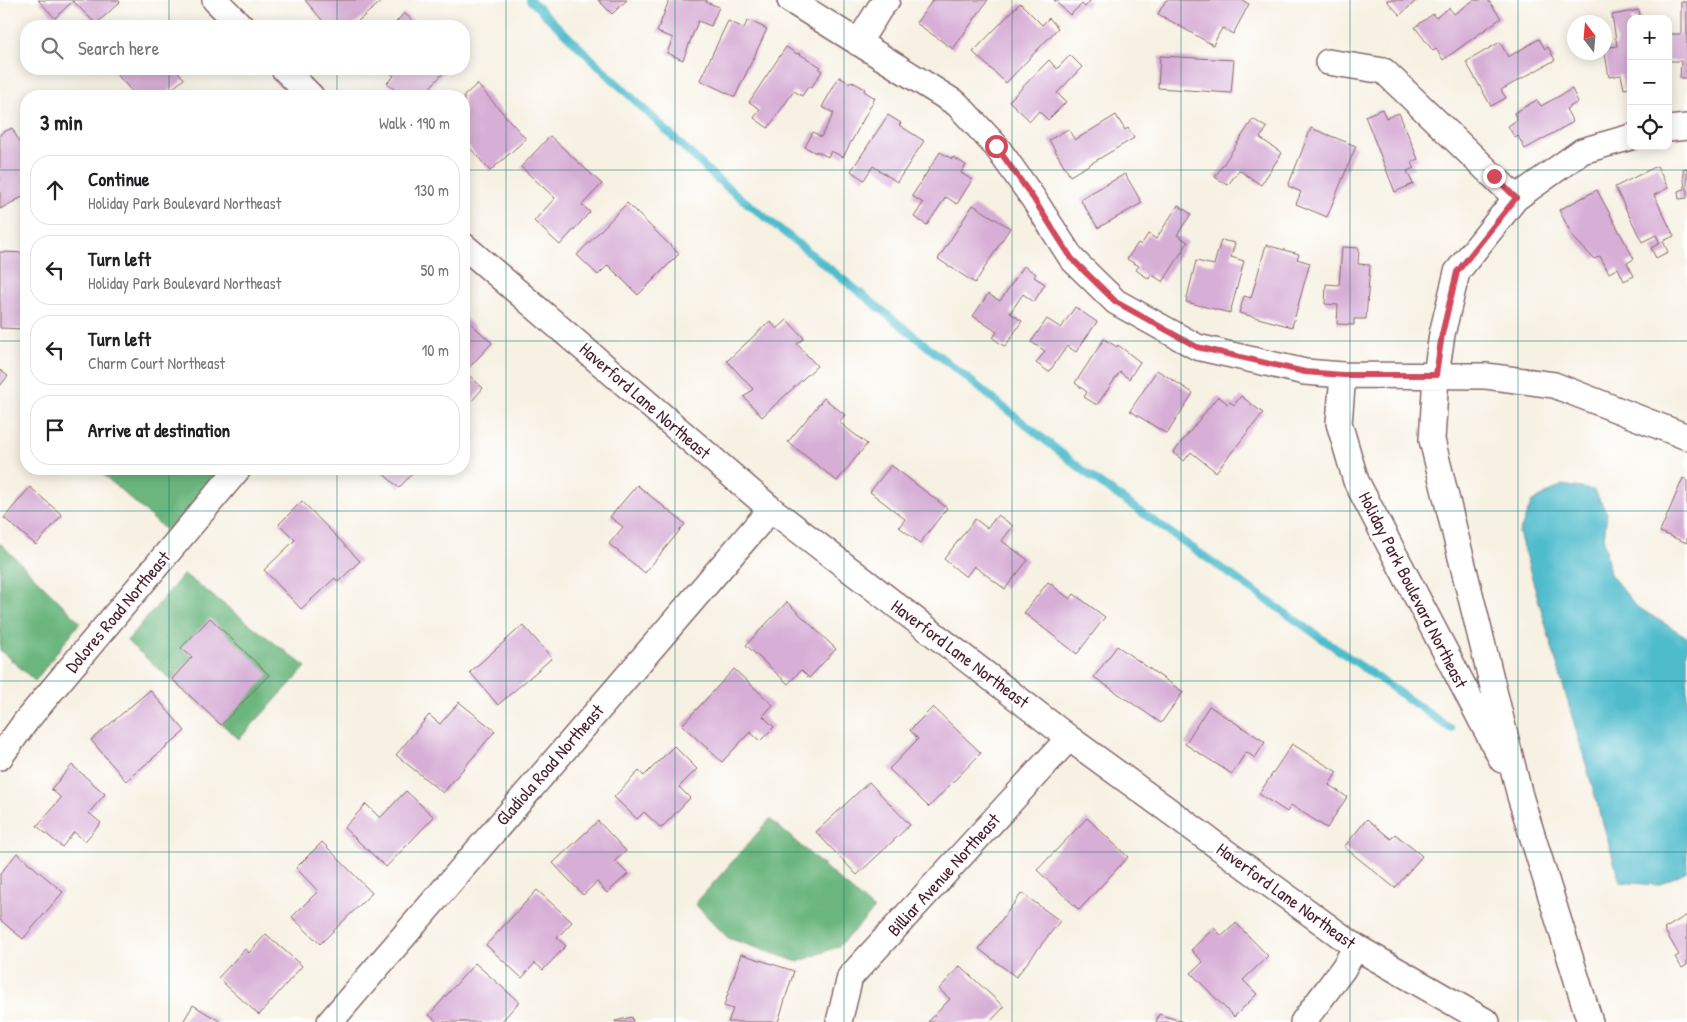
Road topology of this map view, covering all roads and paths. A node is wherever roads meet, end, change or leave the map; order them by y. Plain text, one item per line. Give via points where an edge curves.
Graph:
1 (215, 0) edge
2 (790, 0) edge
3 (887, 0) edge
4 (235, 20) edge
5 (858, 43) junction
6 (1328, 62) dead end
7 (290, 75) edge
8 (305, 90) edge
9 (1687, 128) edge
10 (1672, 129) edge
11 (1627, 138) edge
12 (1516, 198) junction
13 (470, 251) edge
14 (1343, 375) junction
15 (1436, 375) junction
16 (1687, 437) edge
17 (233, 475) edge
18 (772, 509) junction
19 (1069, 738) junction
20 (0, 757) edge
21 (1520, 796) junction
22 (1356, 948) junction
23 (336, 1020) edge
24 (839, 1022) edge
25 (1303, 1022) edge
26 (1487, 1022) edge
27 (1590, 1022) edge

1 - 4 street
2 - 5 street
3 - 5 street
5 - 14 street via 957,104 996,146 1072,259 1116,302 1197,347 1305,372
6 - 12 street via 1384,71
7 - 8 street
9 - 10 street
11 - 12 street, Holiday Park Boulevard Northeast via 1582,151
12 - 15 street, Holiday Park Boulevard Northeast via 1457,272
13 - 18 street, Haverford Lane Northeast
14 - 15 street
14 - 21 street, Holiday Park Boulevard Northeast via 1339,423 1356,481
15 - 16 street via 1486,376 1554,385
15 - 21 street, Holiday Park Boulevard Northeast via 1432,440
17 - 20 street, Dolores Road Northeast via 26,721
18 - 19 street, Haverford Lane Northeast
18 - 23 street, Gladiola Road Northeast
19 - 22 street, Haverford Lane Northeast
19 - 24 street, Billiar Avenue Northeast via 850,977
21 - 27 street, Holiday Park Boulevard Northeast
22 - 25 street
22 - 26 street, Haverford Lane Northeast

